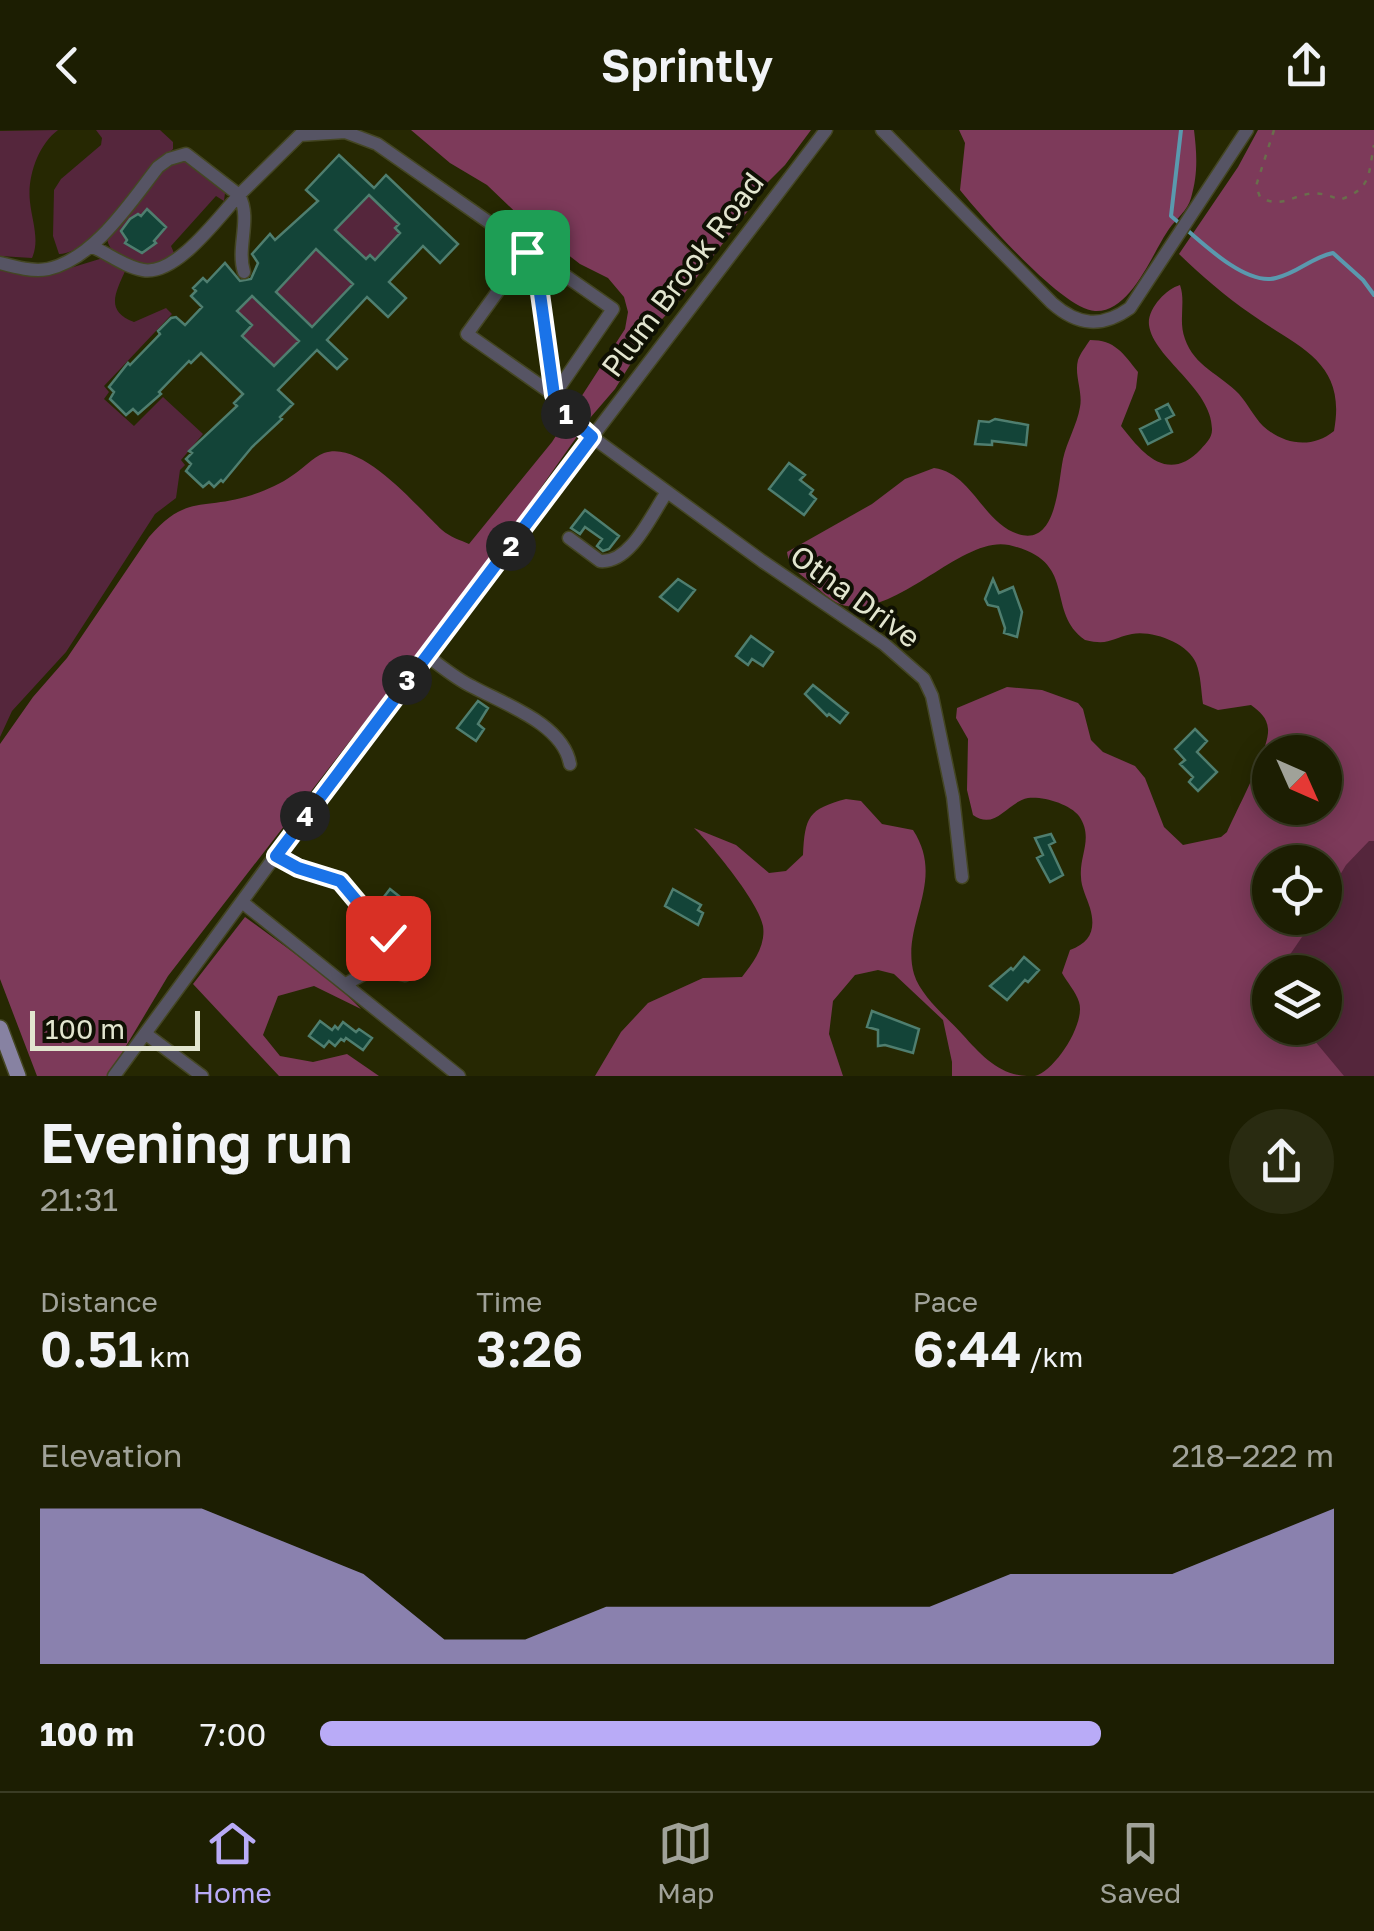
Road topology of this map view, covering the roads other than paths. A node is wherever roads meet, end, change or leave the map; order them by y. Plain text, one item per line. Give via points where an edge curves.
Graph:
1 (826, 130) edge
2 (882, 130) edge
3 (1247, 130) edge
4 (238, 195) junction
5 (93, 247) junction
6 (527, 252) junction
7 (0, 263) edge
8 (244, 272) dead end
9 (554, 395) junction
10 (592, 437) junction
11 (667, 492) junction
12 (569, 538) dead end
13 (426, 655) junction
14 (570, 764) dead end
15 (276, 856) junction
16 (962, 877) dead end
17 (242, 902) junction
18 (366, 912) junction
19 (418, 968) dead end
20 (378, 969) junction
21 (346, 984) junction
22 (0, 1028) edge
23 (146, 1034) junction
24 (18, 1076) edge
25 (114, 1076) edge
26 (202, 1076) edge
27 (459, 1076) edge

1 - 10 street, Plum Brook Road
2 - 3 street via 1052,304 1092,323 1130,308
4 - 5 street via 163,268 141,270
4 - 5 street via 186,154 169,159
4 - 6 street via 300,135 345,132 377,144
4 - 8 street via 245,220
5 - 7 street via 45,270
6 - 9 street via 538,279
6 - 9 street via 613,309
6 - 9 street, Otha Drive via 467,334
9 - 10 street, Otha Drive
10 - 11 street, Otha Drive
10 - 13 street, Plum Brook Road
11 - 12 street via 615,560 600,561
11 - 16 street, Otha Drive via 884,644 924,680 953,797
13 - 14 street via 470,686 516,706 564,745
13 - 15 street, Plum Brook Road
15 - 17 street, Plum Brook Road
15 - 18 street via 340,881
17 - 21 street
17 - 23 street, Plum Brook Road
18 - 20 street via 363,943
18 - 20 street via 386,931
19 - 20 street via 405,976
20 - 21 street
21 - 27 street
22 - 24 main road
23 - 25 street, Plum Brook Road
23 - 26 street

